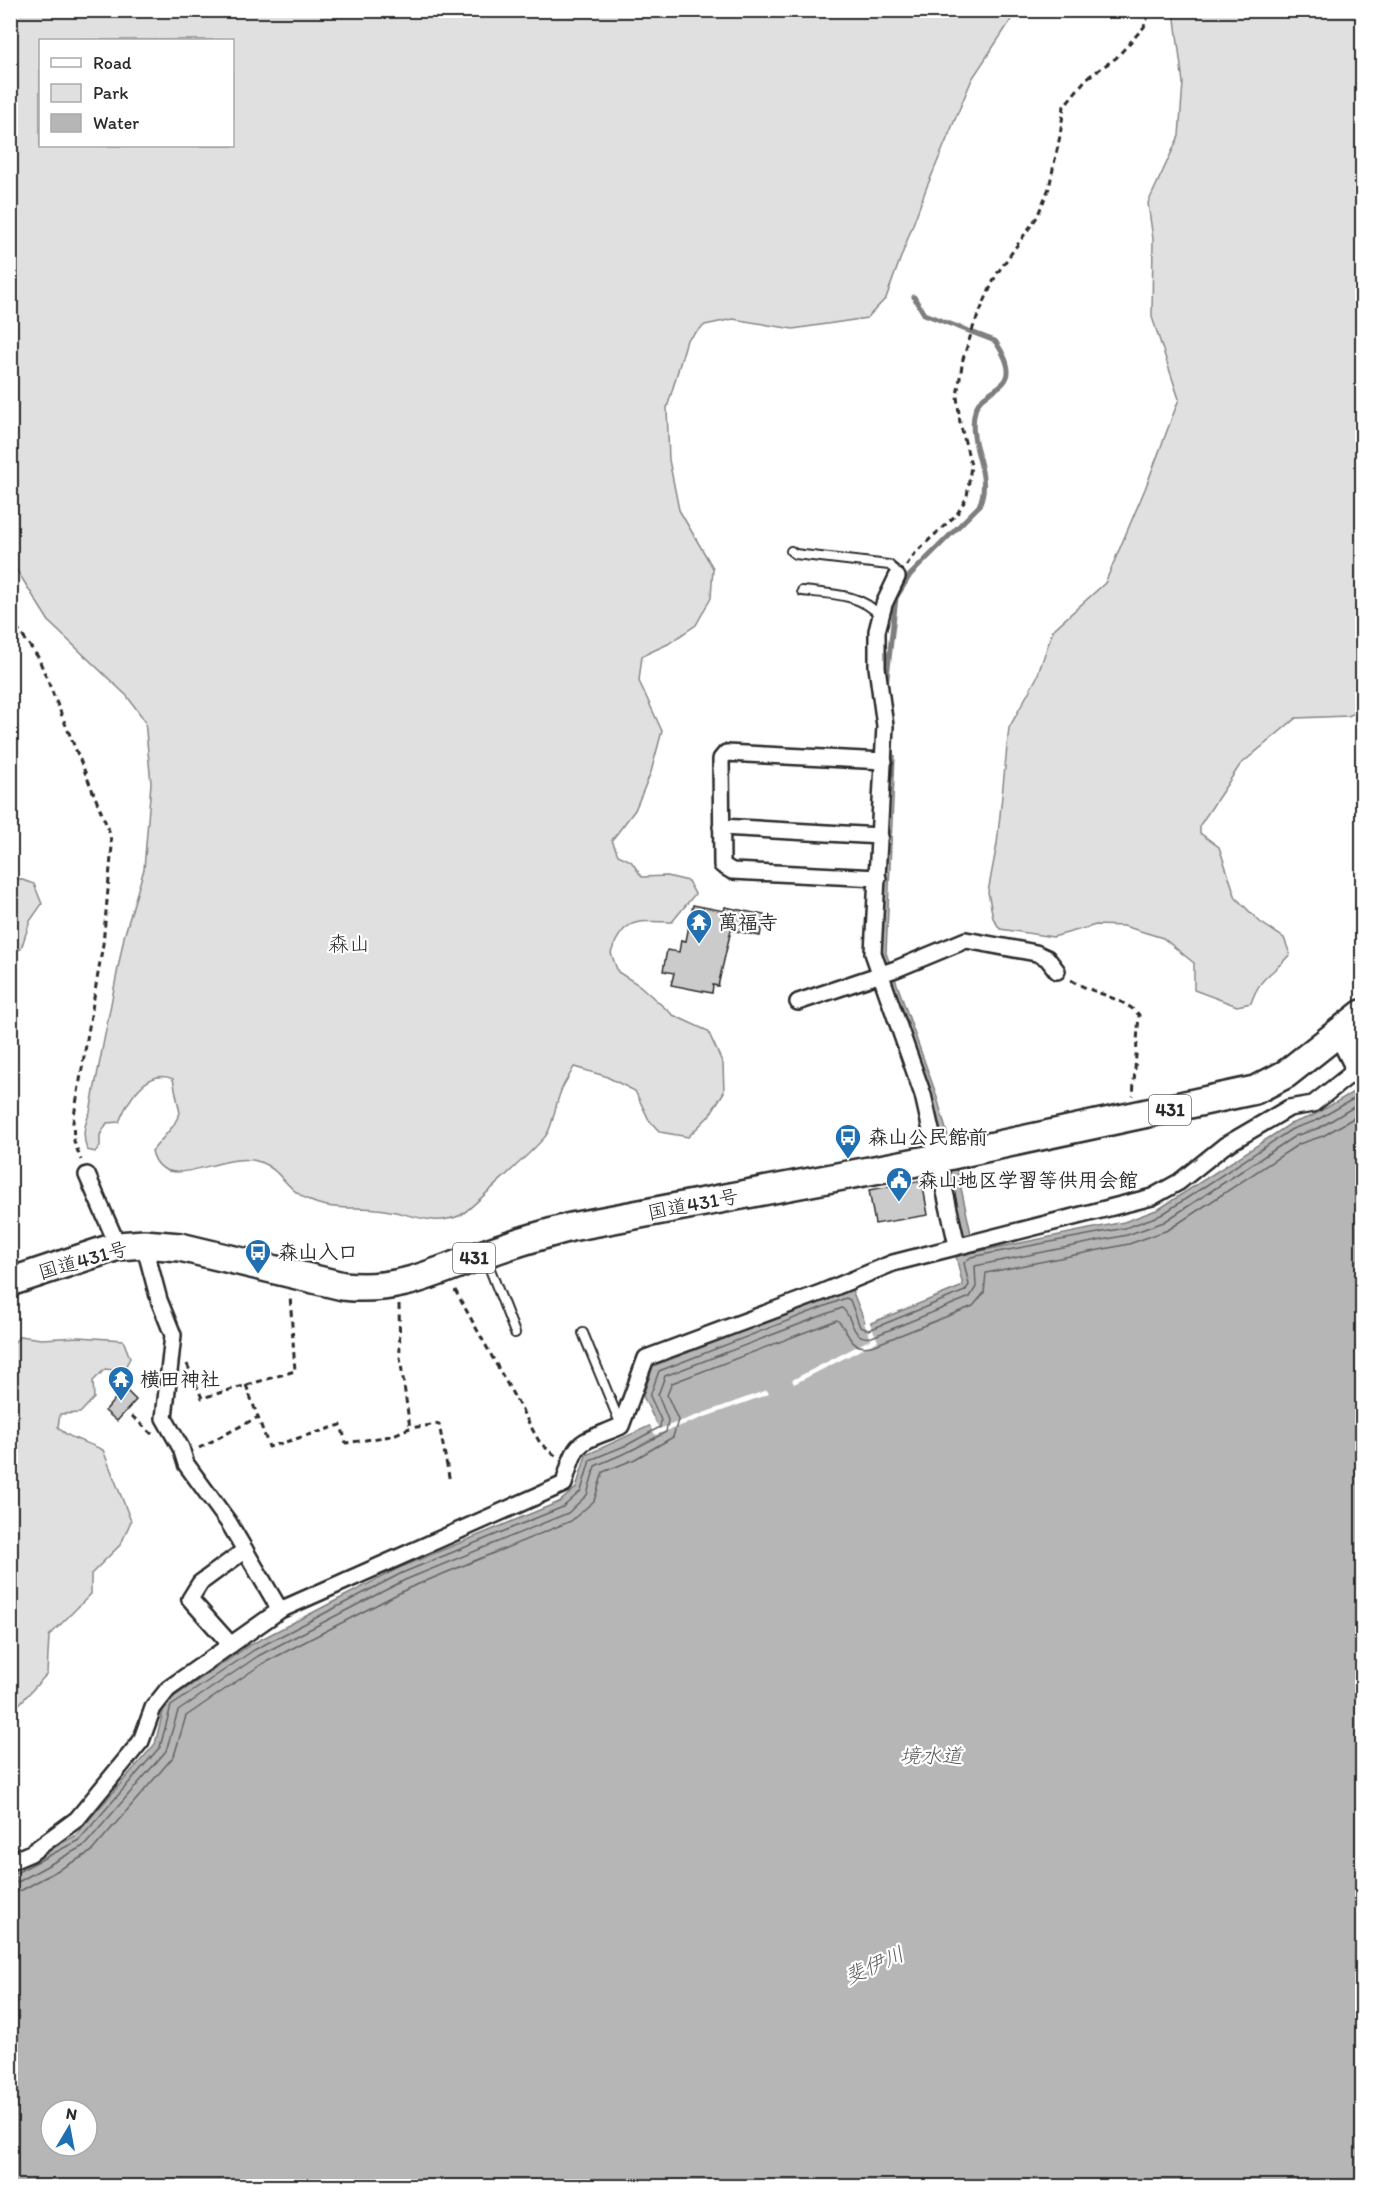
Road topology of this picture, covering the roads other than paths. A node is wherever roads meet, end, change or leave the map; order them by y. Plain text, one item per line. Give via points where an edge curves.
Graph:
1 (791, 550) dead end
2 (897, 577) joint
3 (802, 591) dead end
4 (880, 617) junction
5 (884, 761) junction
6 (721, 826) junction
7 (880, 836) junction
8 (878, 878) junction
9 (1057, 970) road end
10 (887, 972) junction
11 (798, 1002) dead end
12 (1362, 1014) edge
13 (1362, 1036) edge
14 (946, 1156) junction
15 (87, 1175) road end
16 (965, 1243) junction
17 (131, 1245) junction
18 (484, 1254) junction
19 (10, 1282) edge
20 (515, 1333) dead end
21 (583, 1333) dead end
22 (621, 1426) junction
23 (245, 1550) junction
24 (280, 1610) junction
25 (231, 1645) junction
26 (10, 1862) edge

1 - 2 lane via 795,554 889,565
2 - 4 street
3 - 4 lane via 858,600 872,607
4 - 5 street via 877,667 885,726
5 - 6 street via 726,753 721,759
5 - 7 street
6 - 7 street
6 - 8 street via 722,865 732,871
7 - 8 street
8 - 10 street via 873,952
9 - 10 street via 1047,958 1036,953 966,940
10 - 11 street
10 - 14 street via 923,1095
12 - 14 highway, 国道431号 / 431 via 1286,1074 1255,1090
13 - 16 street via 1344,1049 1352,1065 1351,1074 1313,1104 1289,1108 1224,1146 1162,1192
14 - 16 street
14 - 18 highway, 国道431号 / 431 via 572,1227
15 - 17 street
16 - 22 street via 893,1263 646,1358
17 - 18 highway, 国道431号 / 431 via 180,1247 343,1286 372,1288 398,1286
17 - 19 highway, 国道431号 / 431
17 - 23 street via 173,1335 164,1418 183,1456
18 - 20 lane
21 - 22 lane
22 - 24 street via 578,1444 571,1453 564,1484
23 - 24 street
23 - 25 street via 200,1582 190,1599
24 - 25 street
25 - 26 street via 168,1689 149,1716 141,1741 77,1820 32,1853

